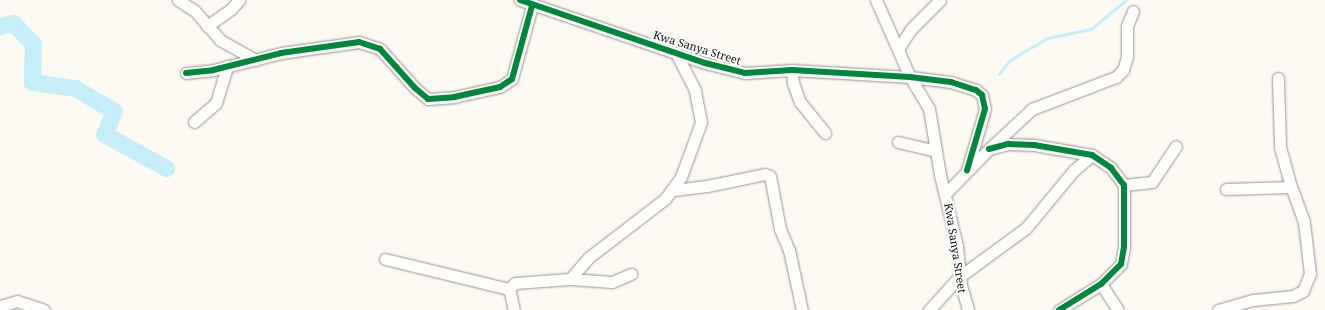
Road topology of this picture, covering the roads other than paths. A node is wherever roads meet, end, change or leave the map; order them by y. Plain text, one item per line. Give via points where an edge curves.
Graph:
1 (178, 0) edge
2 (239, 0) edge
3 (520, 0) edge
4 (876, 0) edge
5 (940, 0) edge
6 (532, 6) junction
7 (1133, 11) dead end
8 (207, 26) junction
9 (899, 52) junction
10 (676, 53) junction
11 (256, 60) junction
12 (227, 66) junction
13 (792, 70) junction
14 (186, 73) dead end
15 (910, 77) junction
16 (1278, 78) dead end
17 (194, 122) dead end
18 (825, 133) dead end
19 (898, 142) dead end
20 (1176, 146) dead end
21 (989, 148) junction
22 (936, 152) junction
23 (1092, 155) junction
24 (967, 170) junction
25 (1124, 185) junction
26 (1291, 187) junction
27 (1226, 189) dead end
28 (674, 190) junction
29 (946, 193) junction
30 (385, 259) dead end
31 (631, 274) dead end
32 (959, 277) junction
33 (570, 279) junction
34 (1101, 284) junction
35 (509, 289) junction
36 (0, 306) edge
37 (41, 309) edge
38 (514, 310) edge
39 (802, 310) edge
40 (929, 310) edge
41 (968, 310) edge
42 (1058, 310) edge
43 (1118, 310) edge
44 (1218, 310) edge

1 - 8 street via 195,11
2 - 8 street
3 - 6 street, Kwa Sanya Street
4 - 9 street
5 - 9 street via 911,29 898,49
6 - 10 street, Kwa Sanya Street
6 - 11 street via 512,78 500,87 454,97 428,98 415,88 380,49 370,44 339,44
7 - 21 street via 1127,26 1127,57 1123,70 1116,77 1032,109
8 - 11 street via 231,48
9 - 15 street
10 - 13 street, Kwa Sanya Street via 744,72
10 - 28 street via 695,90 701,122 692,151
11 - 12 street
12 - 14 street
12 - 17 street via 216,103
13 - 15 street, Kwa Sanya Street
13 - 18 street via 793,83 800,102
15 - 22 street, Kwa Sanya Street via 929,109
15 - 24 street via 951,82 982,95 985,108
16 - 26 street via 1280,147
19 - 22 street
20 - 25 street via 1152,182
21 - 23 street via 1008,144
21 - 24 street
22 - 29 street, Kwa Sanya Street
23 - 25 street via 1111,168
23 - 32 street via 1074,170 1026,228
24 - 29 street
25 - 34 street via 1123,258
26 - 27 street
26 - 44 street via 1304,222 1309,283 1303,292 1293,296 1252,300
28 - 33 street via 588,258
28 - 39 street via 768,175 772,181 780,229 797,278
29 - 32 street, Kwa Sanya Street via 957,246
30 - 35 street
31 - 33 street via 612,282
32 - 40 street
32 - 41 street, Kwa Sanya Street
33 - 35 street via 522,282 512,284
34 - 42 street
34 - 43 street
35 - 38 street
36 - 37 street via 13,301

